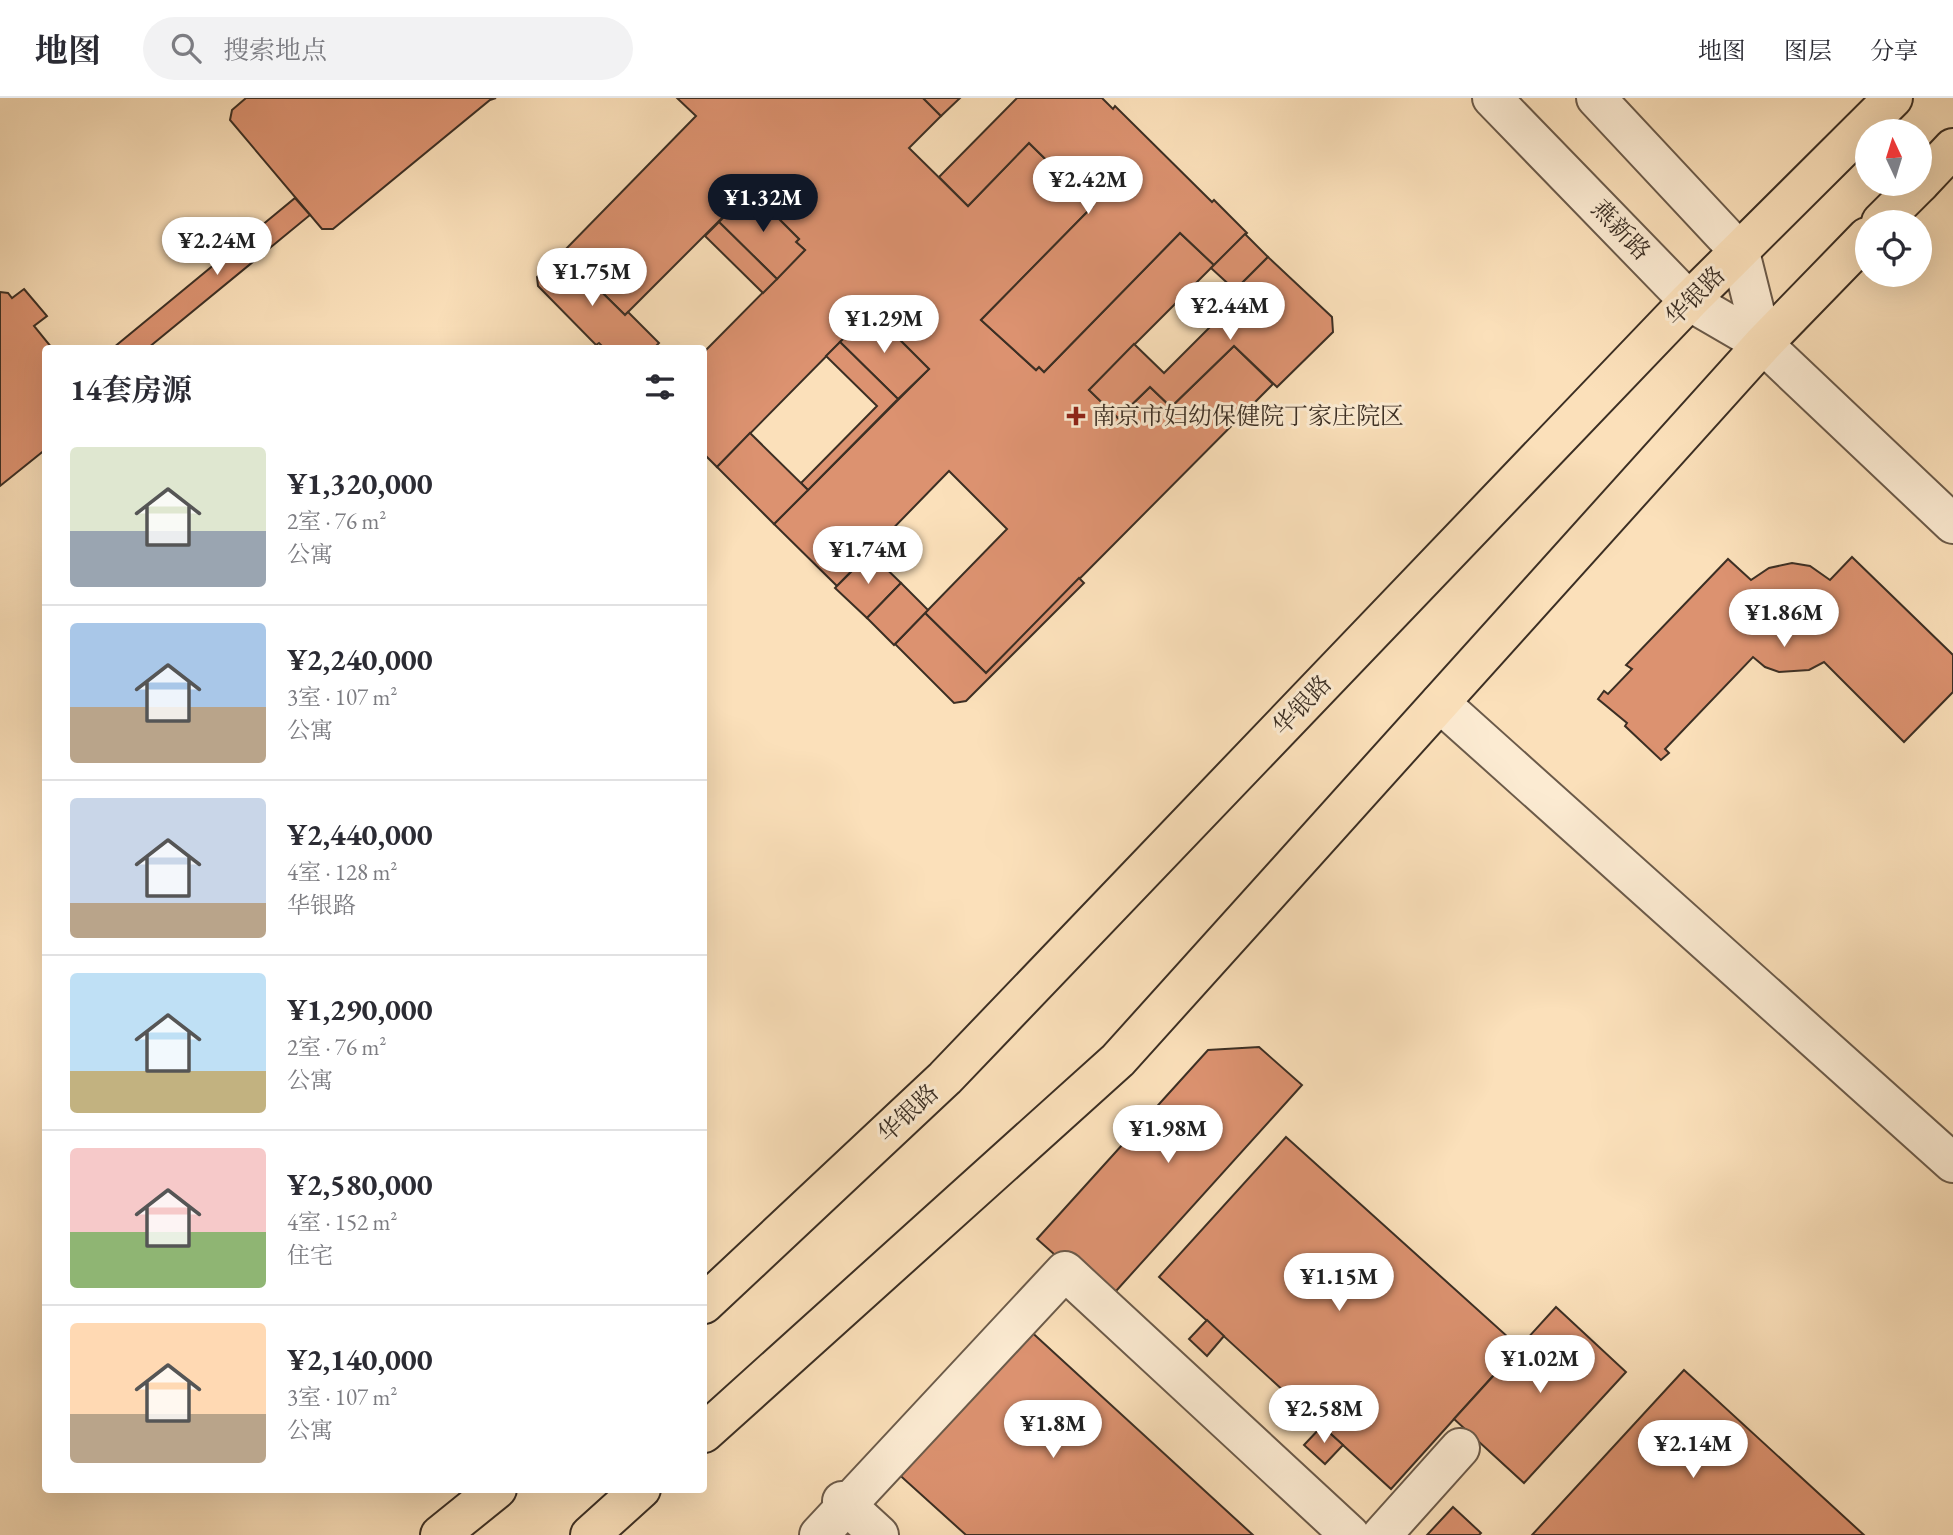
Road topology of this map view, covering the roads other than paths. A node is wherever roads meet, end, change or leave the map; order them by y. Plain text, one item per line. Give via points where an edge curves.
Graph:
1 (1492, 98) edge
2 (1596, 98) edge
3 (1893, 98) edge
4 (1953, 148) edge
5 (1932, 170) edge
6 (1906, 196) edge
7 (1893, 210) edge
8 (1855, 249) edge
9 (1740, 252) junction
10 (1689, 301) junction
11 (1763, 344) junction
12 (1953, 524) edge
13 (1440, 703) junction
14 (1953, 1163) edge
15 (707, 1301) edge
16 (707, 1430) edge
17 (1460, 1448) dead end
18 (492, 1493) edge
19 (637, 1493) edge
20 (842, 1501) dead end
21 (440, 1535) edge
22 (590, 1535) edge
23 (819, 1535) edge
24 (879, 1535) edge
25 (1350, 1535) edge
26 (1382, 1535) edge

1 - 10 street, 燕新路
2 - 9 street
3 - 9 main road, 华银路
4 - 5 main road
6 - 7 main road
8 - 11 main road
9 - 10 main road, 华银路
9 - 11 street
10 - 11 street, 燕新路
10 - 15 main road, 华银路 via 945,1078
11 - 12 street, 燕新路
11 - 13 main road
13 - 14 street
13 - 16 main road via 1118,1060
17 - 26 street
18 - 21 main road
19 - 22 main road
20 - 24 street
23 - 25 street via 1065,1271

